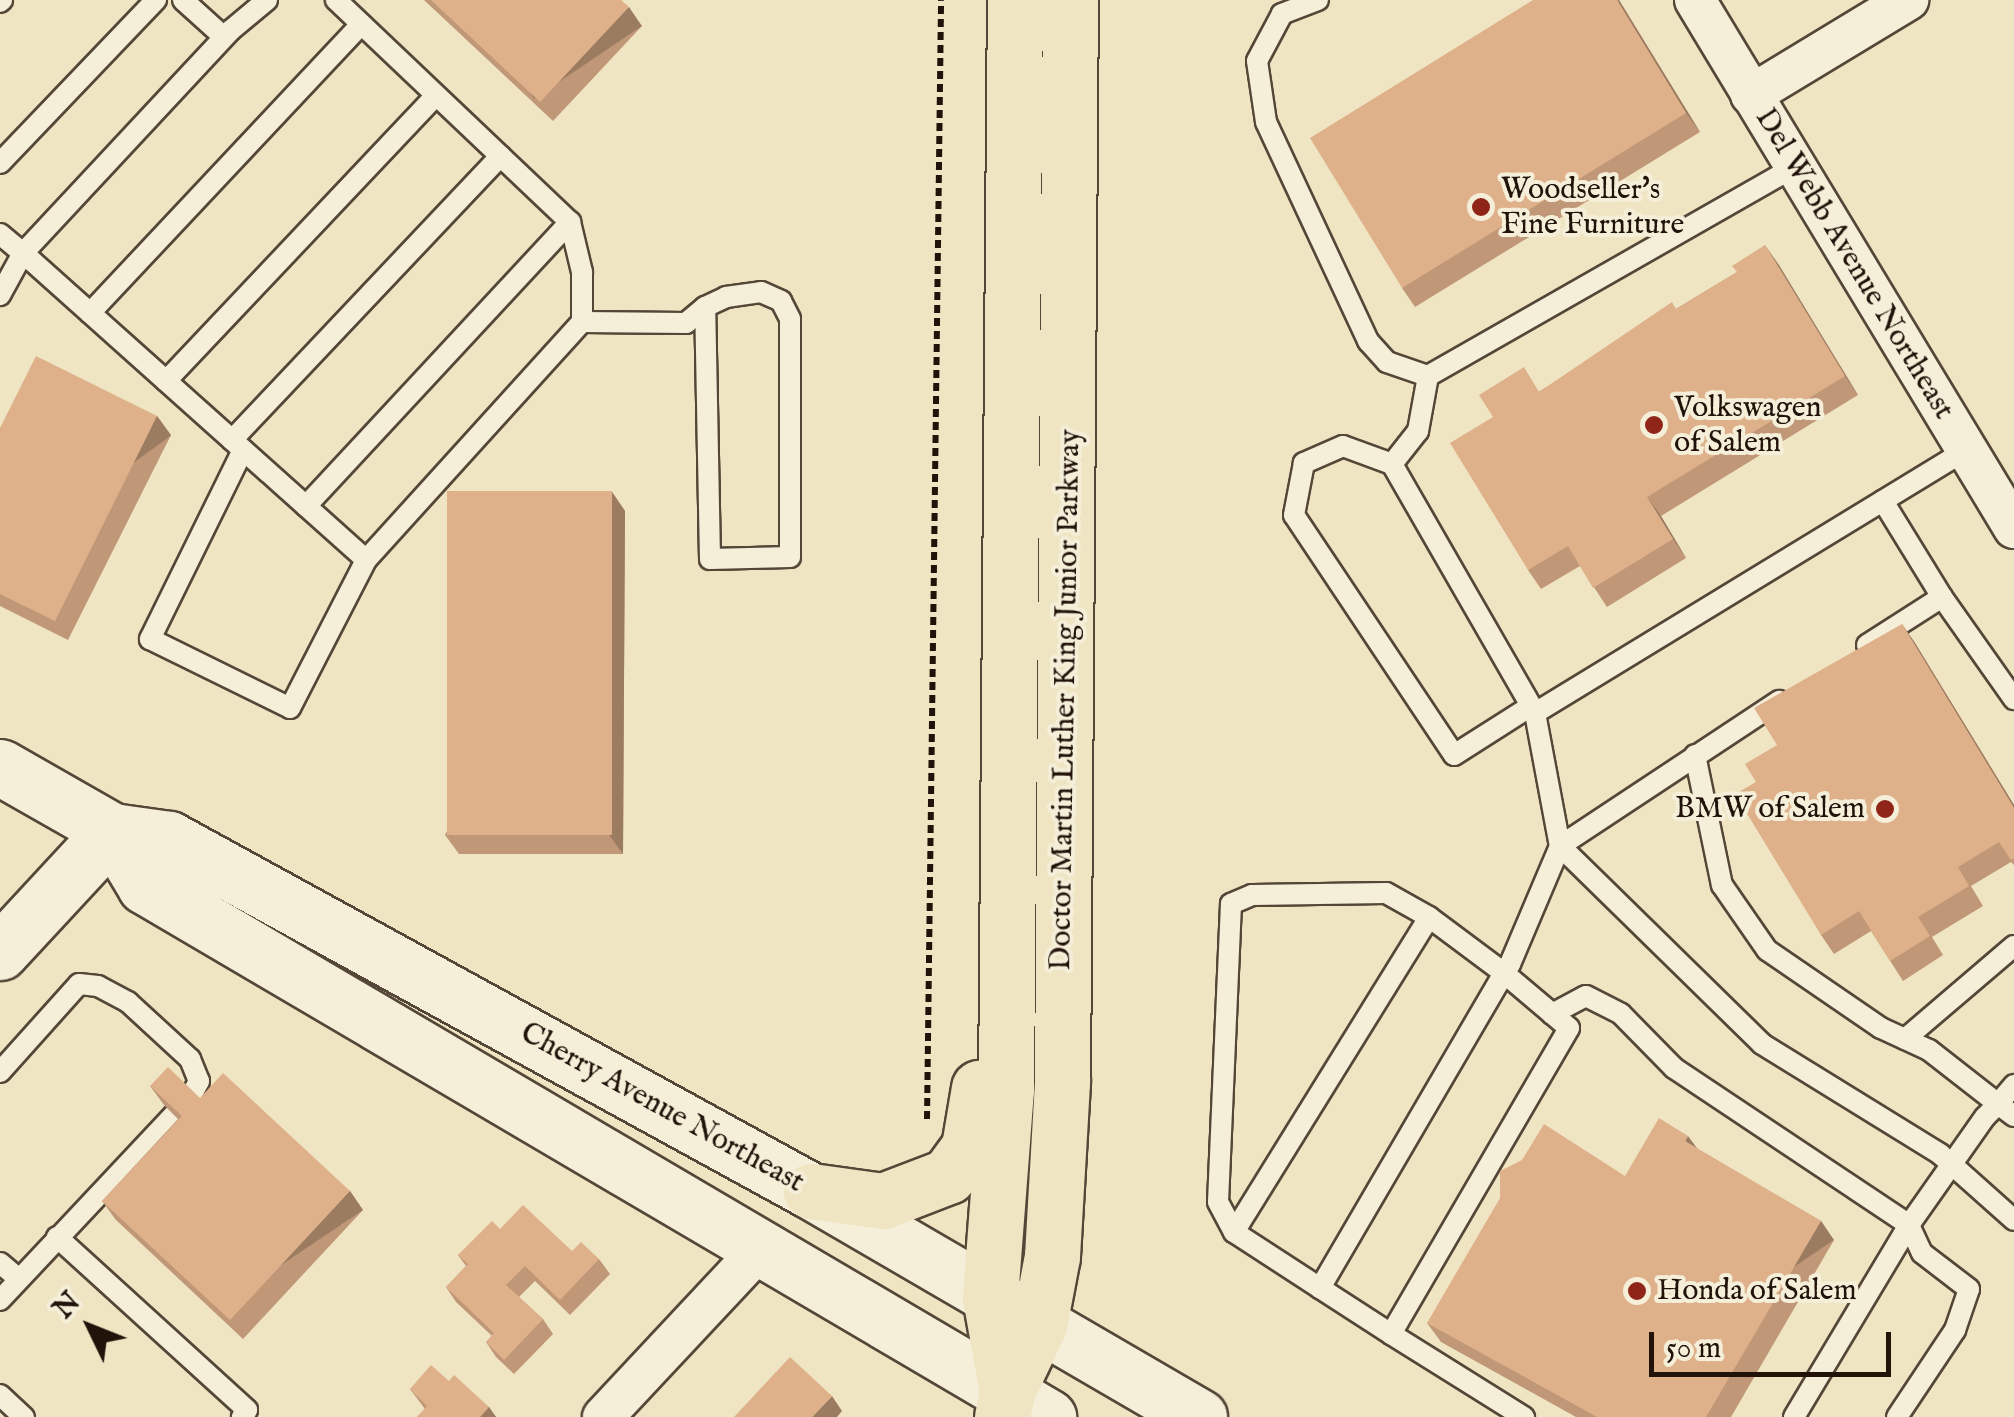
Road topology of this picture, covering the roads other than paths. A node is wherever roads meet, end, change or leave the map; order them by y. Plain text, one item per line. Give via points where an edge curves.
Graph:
1 (156, 0) edge
2 (183, 0) edge
3 (267, 0) edge
4 (336, 0) edge
5 (1014, 0) edge
6 (1070, 0) edge
7 (1318, 0) edge
8 (1694, 0) edge
9 (1908, 0) edge
10 (361, 24) junction
11 (224, 37) junction
12 (436, 95) junction
13 (1751, 95) junction
14 (500, 156) junction
15 (0, 163) edge
16 (1795, 167) junction
17 (570, 222) junction
18 (0, 234) edge
19 (22, 253) junction
20 (0, 295) edge
21 (705, 307) junction
22 (90, 313) junction
23 (582, 322) junction
24 (1428, 376) junction
25 (166, 381) junction
26 (238, 445) junction
27 (1012, 446) junction
28 (1966, 450) junction
29 (1392, 464) junction
30 (1882, 501) junction
31 (306, 506) junction
32 (2014, 528) edge
33 (366, 560) junction
34 (1942, 597) junction
35 (1843, 660) edge
36 (1794, 692) edge
37 (2014, 699) edge
38 (1533, 710) junction
39 (1694, 755) junction
40 (0, 767) edge
41 (112, 831) junction
42 (1560, 846) junction
43 (1429, 917) junction
44 (2014, 946) edge
45 (0, 952) edge
46 (1504, 973) junction
47 (1552, 1014) junction
48 (1905, 1039) junction
49 (0, 1072) edge
50 (2014, 1085) edge
51 (191, 1096) edge
52 (2006, 1110) edge
53 (174, 1115) edge
54 (1949, 1162) junction
55 (811, 1190) junction
56 (2014, 1220) edge
57 (1909, 1225) junction
58 (1234, 1232) junction
59 (57, 1237) junction
60 (762, 1247) junction
61 (0, 1263) edge
62 (19, 1280) junction
63 (1320, 1288) junction
64 (990, 1297) junction
65 (0, 1300) edge
66 (1039, 1325) junction
67 (1391, 1334) junction
68 (0, 1394) edge
69 (1019, 1409) edge
70 (24, 1417) edge
71 (242, 1417) edge
72 (603, 1417) edge
73 (1199, 1417) edge
74 (1524, 1417) edge
75 (1794, 1417) edge
76 (1897, 1417) edge

1 - 15 lane
2 - 11 lane
3 - 11 lane
4 - 10 lane
5 - 27 highway, Doctor Martin Luther King Junior Parkway
6 - 66 highway, Doctor Martin Luther King Junior Parkway via 1062,1082 1052,1256
7 - 24 lane via 1282,14 1258,61 1266,122 1368,341 1387,362
8 - 13 street, Del Webb Avenue Northeast
9 - 13 street
10 - 12 lane
10 - 22 lane
11 - 19 lane
12 - 14 lane
12 - 25 lane
13 - 16 street, Del Webb Avenue Northeast
14 - 17 lane
14 - 26 lane
16 - 24 lane
16 - 28 street, Del Webb Avenue Northeast
17 - 23 lane via 582,272
17 - 31 lane
18 - 19 lane
19 - 20 lane
19 - 22 lane
21 - 21 lane via 761,292 781,300 790,319 790,557 710,559
21 - 23 lane via 686,323
22 - 25 lane
23 - 33 lane
24 - 29 lane via 1418,431
25 - 26 lane
26 - 31 lane
26 - 33 lane via 150,639 290,708
27 - 55 highway via 987,687 978,1093 969,1147 948,1176 919,1192 883,1201
27 - 64 highway, Doctor Martin Luther King Junior Parkway via 1006,1089
28 - 30 lane
28 - 32 street, Del Webb Avenue Northeast
29 - 38 lane
29 - 38 lane via 1343,446 1304,463 1294,515 1454,754
30 - 34 lane
30 - 38 lane
31 - 33 lane
34 - 35 lane
34 - 37 lane
36 - 39 lane
38 - 42 lane
39 - 42 lane
39 - 48 lane via 1722,885 1766,950
40 - 41 main road, Cherry Avenue Northeast
41 - 45 main road
41 - 55 main road, Cherry Avenue Northeast via 169,839
41 - 60 main road, Cherry Avenue Northeast via 146,886
42 - 46 lane
42 - 54 lane via 1762,1044
43 - 46 lane
43 - 58 lane
43 - 58 lane via 1386,893 1252,895 1231,904 1218,1202
44 - 48 lane
46 - 47 lane
46 - 63 lane
47 - 57 lane via 1586,996 1622,1014 1674,1068
47 - 67 lane via 1568,1028
48 - 52 lane
49 - 51 lane via 79,984 113,994 162,1029 190,1059 199,1082
50 - 52 lane
52 - 54 lane
53 - 59 lane
54 - 56 lane
54 - 57 lane
55 - 64 main road, Cherry Avenue Northeast
57 - 75 lane
57 - 76 lane via 1922,1252 1969,1289 1955,1330
58 - 63 lane
59 - 62 lane
59 - 71 lane via 248,1410
60 - 69 main road, Cherry Avenue Northeast
60 - 72 street
61 - 62 lane
62 - 65 lane
63 - 67 lane
64 - 66 main road, Cherry Avenue Northeast
64 - 69 highway, Doctor Martin Luther King Junior Parkway
66 - 69 highway, Doctor Martin Luther King Junior Parkway
66 - 73 main road, Cherry Avenue Northeast
67 - 74 lane
68 - 70 lane

